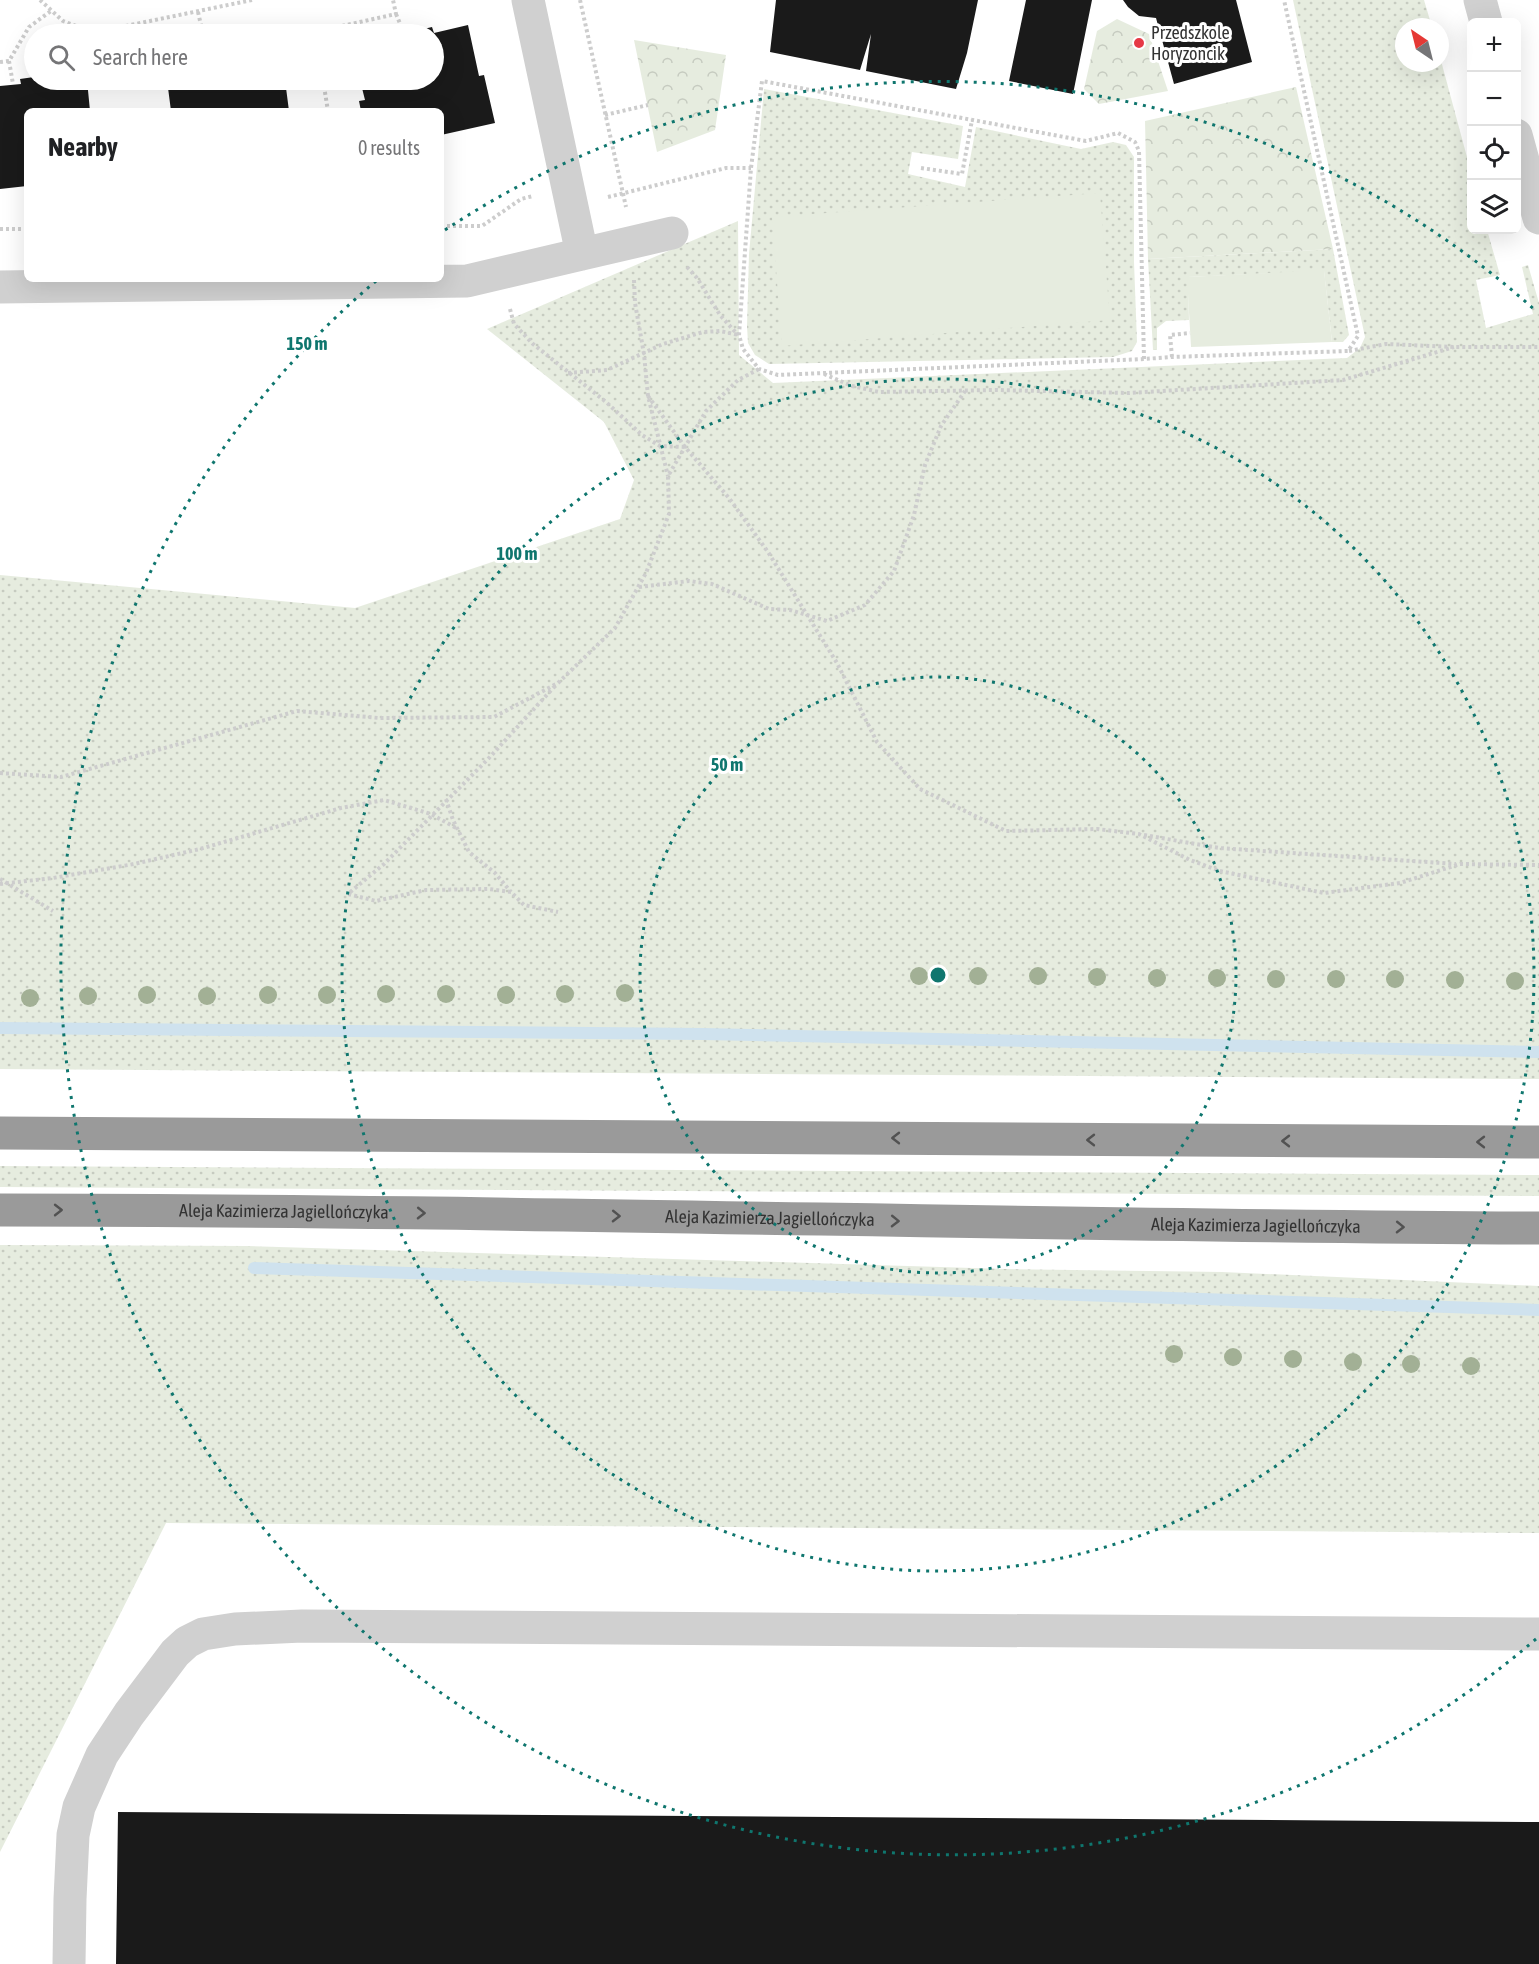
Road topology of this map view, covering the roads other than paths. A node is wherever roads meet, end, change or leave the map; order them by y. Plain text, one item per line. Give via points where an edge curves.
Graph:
1 (528, 0) edge
2 (1480, 0) edge
3 (1485, 18) edge
4 (1521, 153) edge
5 (1539, 219) edge
6 (672, 233) road end
7 (582, 254) junction
8 (444, 281) edge
9 (389, 282) edge
10 (0, 287) edge
11 (0, 1133) edge
12 (1539, 1142) edge
13 (0, 1210) edge
14 (1539, 1228) edge
15 (1539, 1634) edge
16 (69, 1964) edge

1 - 7 street
2 - 3 street
4 - 5 street
6 - 7 street
7 - 8 street via 467,281
9 - 10 street
12 -> 11 highway
13 -> 14 highway, Aleja Kazimierza Jagiellończyka
15 - 16 street via 302,1626 203,1634 175,1653 141,1698 102,1755 82,1799 73,1835

